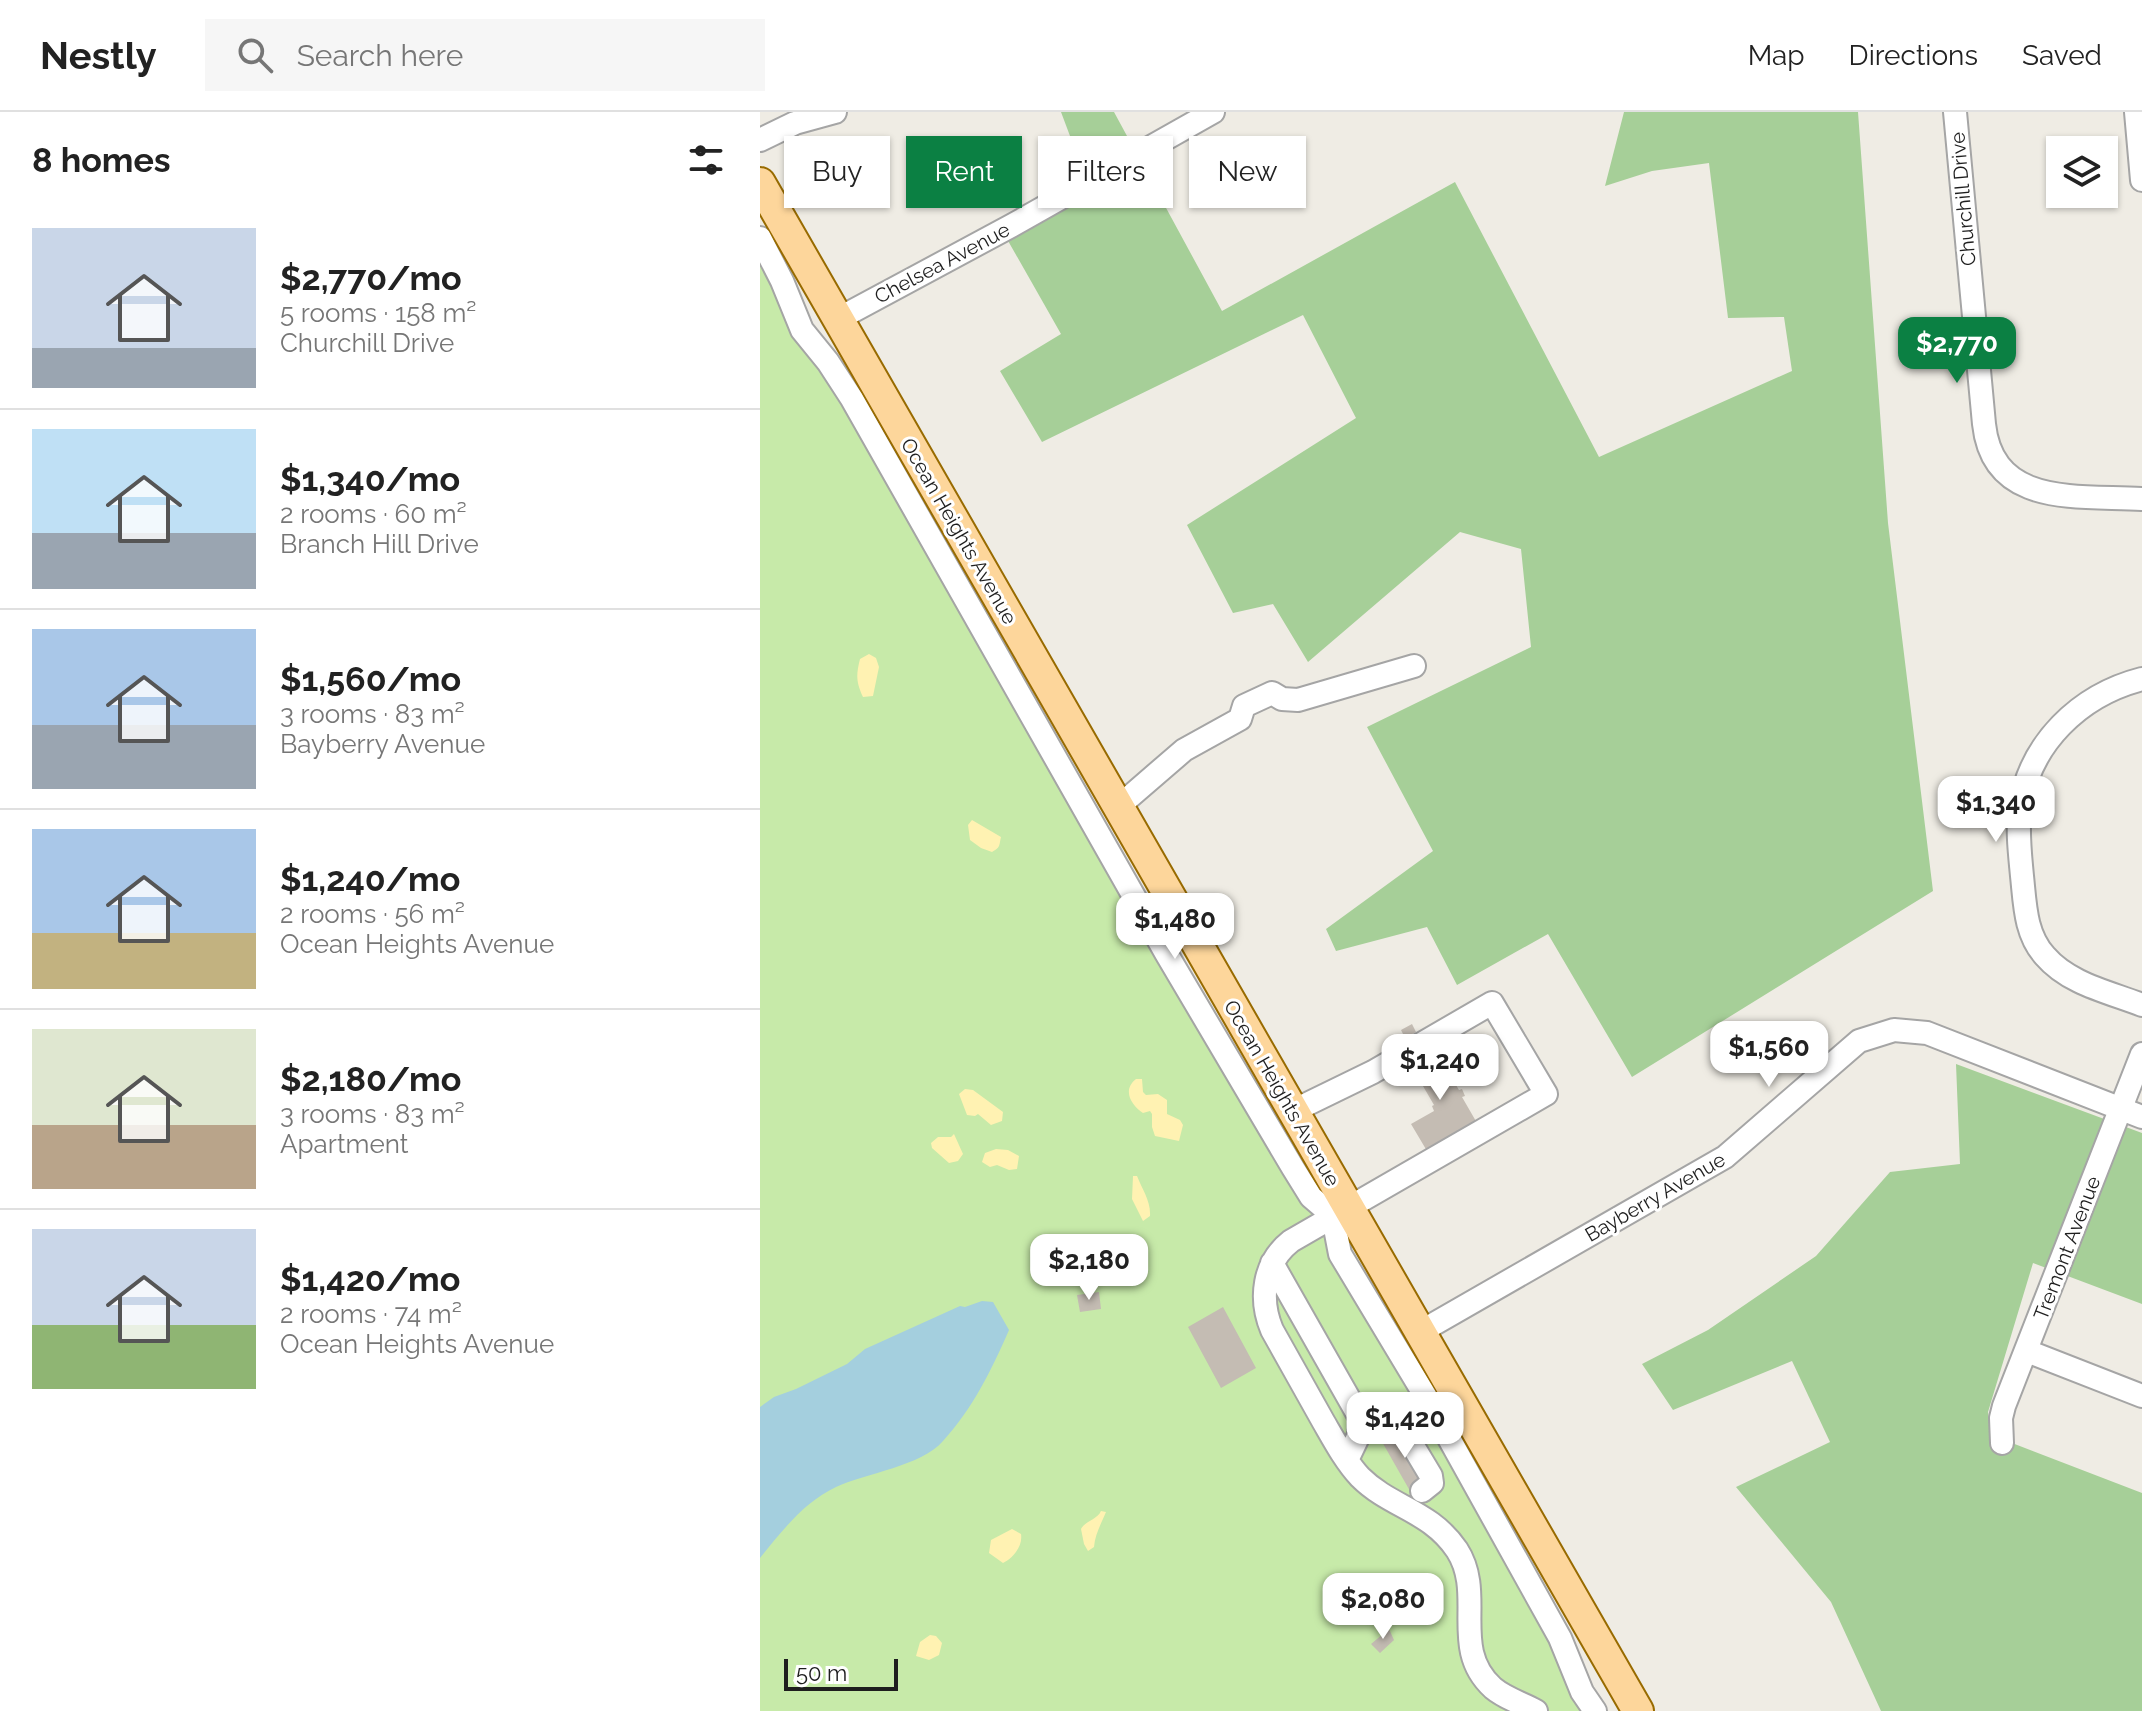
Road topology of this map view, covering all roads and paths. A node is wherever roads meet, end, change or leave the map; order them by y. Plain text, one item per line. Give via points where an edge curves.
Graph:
1 (835, 112) edge
2 (1213, 112) edge
3 (1955, 112) edge
4 (2136, 112) edge
5 (790, 119) edge
6 (760, 140) edge
7 (2142, 180) edge
8 (760, 183) edge
9 (760, 238) edge
10 (838, 319) junction
11 (2142, 499) edge
12 (1414, 666) dead end
13 (2142, 679) edge
14 (1118, 807) junction
15 (2142, 1005) edge
16 (2142, 1054) edge
17 (1293, 1111) junction
18 (2132, 1113) edge
19 (1339, 1213) junction
20 (1272, 1263) junction
21 (1420, 1332) junction
22 (2027, 1351) junction
23 (2142, 1396) edge
24 (1378, 1429) junction
25 (2002, 1443) dead end
26 (1347, 1460) junction
27 (1419, 1496) junction
28 (1536, 1711) edge
29 (1595, 1711) edge
30 (1638, 1711) edge

1 - 5 street
2 - 10 street, Chelsea Avenue
3 - 11 street, Churchill Drive via 1984,424 1992,457 2011,479 2039,492
4 - 7 street
5 - 6 street
8 - 10 main road, Ocean Heights Avenue
9 - 19 street via 802,330 852,399 1293,1168 1311,1197
10 - 14 main road, Ocean Heights Avenue
12 - 14 street via 1298,700 1272,693 1244,706 1240,719 1184,750
13 - 15 street via 2095,697 2055,731 2027,780 2019,823 2027,918 2041,951 2063,973
14 - 17 main road, Ocean Heights Avenue
16 - 18 street, Tremont Avenue
17 - 19 main road, Ocean Heights Avenue
17 - 19 street via 1492,1003 1546,1094
18 - 21 street, Bayberry Avenue via 1927,1033 1878,1033 1849,1048 1725,1157
18 - 22 street, Tremont Avenue
19 - 20 street via 1291,1241
19 - 21 main road, Ocean Heights Avenue
19 - 29 street via 1335,1228 1340,1254 1426,1397
20 - 24 street via 1354,1405
20 - 26 street via 1264,1296 1266,1317
21 - 30 main road, Ocean Heights Avenue
22 - 23 street
22 - 25 street, Tremont Avenue via 2002,1414
24 - 26 street
24 - 27 street via 1394,1426 1404,1431 1431,1476 1432,1483
26 - 27 street via 1371,1486
27 - 28 street via 1462,1560 1470,1591 1468,1640 1478,1669 1504,1696

